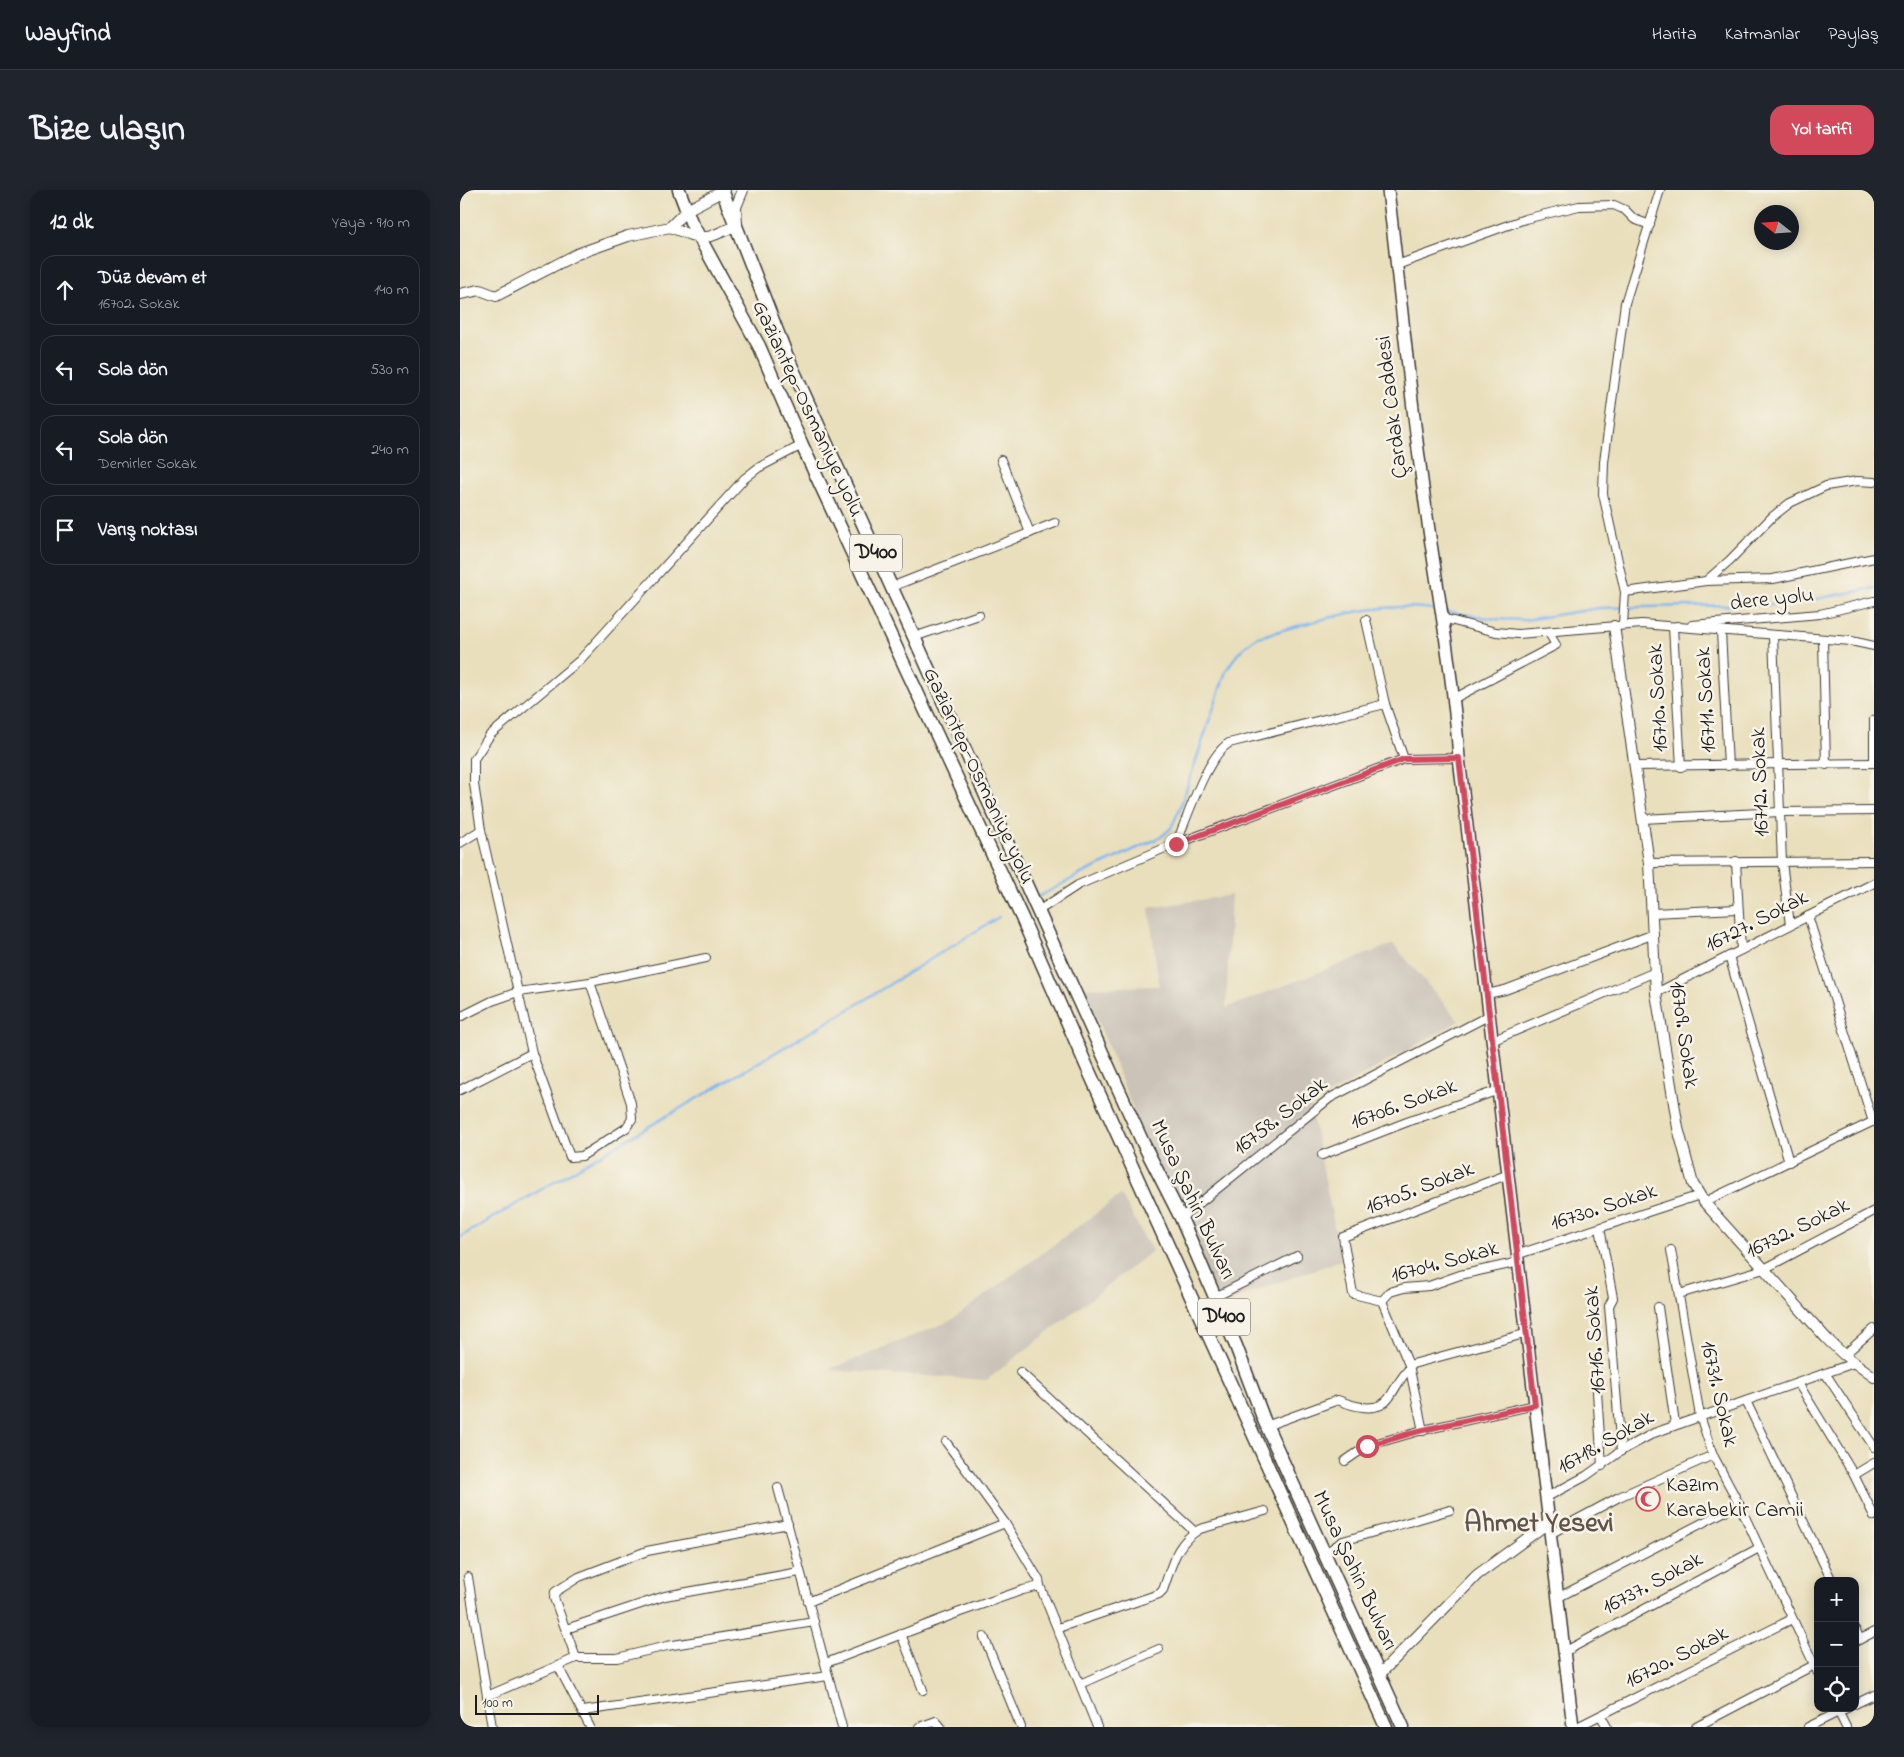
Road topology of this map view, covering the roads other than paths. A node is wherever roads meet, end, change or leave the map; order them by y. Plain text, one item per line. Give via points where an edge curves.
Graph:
1 (679, 190) edge
2 (723, 190) edge
3 (743, 190) edge
4 (1388, 190) edge
5 (1660, 190) edge
6 (686, 210) junction
7 (736, 225) junction
8 (1650, 225) junction
9 (670, 227) junction
10 (700, 239) junction
11 (1397, 265) junction
12 (460, 294) edge
13 (802, 445) junction
14 (1001, 460) dead end
15 (1874, 482) edge
16 (1055, 523) dead end
17 (1030, 533) junction
18 (1874, 558) edge
19 (1706, 581) junction
20 (891, 586) junction
21 (1624, 595) junction
22 (1874, 601) edge
23 (979, 615) dead end
24 (1441, 616) junction
25 (1366, 620) dead end
26 (1619, 625) junction
27 (1673, 627) junction
28 (1721, 631) junction
29 (1549, 634) junction
30 (1773, 636) junction
31 (914, 637) junction
32 (1822, 640) junction
33 (1874, 646) edge
34 (1455, 698) junction
35 (1385, 704) junction
36 (1874, 720) edge
37 (1459, 758) junction
38 (1404, 759) junction
39 (1874, 763) edge
40 (1778, 765) junction
41 (1826, 765) junction
42 (1634, 766) junction
43 (1728, 766) junction
44 (1681, 767) junction
45 (1874, 811) edge
46 (1780, 812) junction
47 (1642, 818) junction
48 (481, 830) junction
49 (460, 843) edge
50 (1176, 844) junction
51 (1736, 861) junction
52 (1874, 861) edge
53 (1782, 862) junction
54 (1649, 863) junction
55 (1874, 883) edge
56 (1737, 909) junction
57 (1038, 911) junction
58 (1653, 913) junction
59 (1808, 916) junction
60 (1022, 918) joint
61 (1790, 925) junction
62 (1654, 934) junction
63 (1741, 950) junction
64 (1729, 956) junction
65 (706, 958) dead end
66 (1655, 972) junction
67 (590, 982) junction
68 (518, 992) junction
69 (1656, 993) junction
70 (1488, 994) junction
71 (1490, 1015) junction
72 (460, 1017) edge
73 (1494, 1040) junction
74 (532, 1053) junction
75 (460, 1090) edge
76 (1499, 1090) junction
77 (1874, 1122) edge
78 (1322, 1155) dead end
79 (1789, 1162) junction
80 (1509, 1174) junction
81 (1702, 1198) junction
82 (1874, 1211) edge
83 (1181, 1218) junction
84 (1600, 1228) junction
85 (1671, 1250) dead end
86 (1298, 1256) dead end
87 (1519, 1258) junction
88 (1764, 1269) junction
89 (1679, 1294) junction
90 (1215, 1297) junction
91 (1382, 1301) junction
92 (1658, 1307) dead end
93 (1874, 1329) edge
94 (1528, 1333) junction
95 (1844, 1355) junction
96 (1854, 1363) junction
97 (1409, 1367) junction
98 (1020, 1372) dead end
99 (1825, 1373) junction
100 (1874, 1377) edge
101 (1798, 1383) junction
102 (1597, 1392) dead end
103 (1746, 1401) junction
104 (1535, 1405) junction
105 (1700, 1416) junction
106 (1675, 1424) junction
107 (1266, 1426) junction
108 (1423, 1431) junction
109 (946, 1442) dead end
110 (1874, 1447) edge
111 (1621, 1450) junction
112 (1713, 1456) junction
113 (1345, 1462) dead end
114 (1874, 1463) edge
115 (1602, 1466) junction
116 (1854, 1475) junction
117 (778, 1488) dead end
118 (1547, 1497) junction
119 (1738, 1504) junction
120 (1450, 1510) dead end
121 (1265, 1511) dead end
122 (1874, 1516) edge
123 (1005, 1523) junction
124 (788, 1524) junction
125 (1549, 1529) junction
126 (1195, 1532) junction
127 (1758, 1548) junction
128 (1324, 1554) junction
129 (799, 1572) junction
130 (468, 1577) dead end
131 (1830, 1577) edge
132 (1040, 1586) junction
133 (1557, 1598) junction
134 (808, 1602) junction
135 (1792, 1619) junction
136 (814, 1622) junction
137 (1058, 1628) junction
138 (566, 1629) junction
139 (1874, 1632) edge
140 (900, 1634) junction
141 (984, 1637) dead end
142 (1859, 1640) edge
143 (1159, 1649) dead end
144 (1564, 1652) junction
145 (576, 1658) junction
146 (1814, 1660) edge
147 (826, 1663) junction
148 (1814, 1665) edge
149 (558, 1666) junction
150 (1380, 1674) junction
151 (828, 1676) junction
152 (1080, 1684) junction
153 (923, 1690) dead end
154 (1874, 1695) edge
155 (487, 1696) junction
156 (1859, 1702) edge
157 (583, 1711) junction
158 (1834, 1712) edge
159 (1839, 1712) edge
160 (1601, 1716) junction
161 (1699, 1726) edge
162 (492, 1727) edge
163 (590, 1727) edge
164 (842, 1727) edge
165 (919, 1727) edge
166 (941, 1727) edge
167 (1021, 1727) edge
168 (1098, 1727) edge
169 (1386, 1727) edge
170 (1403, 1727) edge
171 (1573, 1727) edge
172 (1577, 1727) edge
173 (1607, 1727) edge
174 (1808, 1727) edge
175 (1846, 1727) edge

1 - 6 highway, Gaziantep-Osmaniye yolu / D400
2 - 6 street
2 - 7 highway, Gaziantep-Osmaniye yolu / D400
3 - 7 street via 736,207
4 - 11 main road, Çardak Caddesi
5 - 8 street
6 - 9 street
6 - 10 highway, Gaziantep-Osmaniye yolu / D400
7 - 10 street
7 - 20 highway, Gaziantep-Osmaniye yolu / D400 via 786,354
8 - 11 street via 1634,219 1614,205 1580,206 1525,219
8 - 21 street via 1620,327 1603,483
9 - 10 street
9 - 12 street via 628,236 577,254 496,296 480,290
10 - 13 highway, Gaziantep-Osmaniye yolu / D400 via 759,346
11 - 24 main road, Çardak Caddesi
13 - 48 street via 744,478 580,660 490,735 479,748 474,758 474,784
13 - 60 highway, Gaziantep-Osmaniye yolu / D400
14 - 17 street
15 - 19 street via 1826,486 1790,504 1772,517
16 - 17 street
17 - 20 street
18 - 19 street via 1774,579
19 - 21 street
20 - 31 highway, Gaziantep-Osmaniye yolu / D400
21 - 26 street
22 - 27 street, dere yolu via 1820,614
23 - 31 street
24 - 29 street via 1496,632
24 - 34 main road, Çardak Caddesi
25 - 35 street
26 - 27 street
26 - 29 street
26 - 42 street, 16709. Sokak
27 - 28 street
27 - 44 street, 16710. Sokak
28 - 30 street
28 - 43 street, 16711. Sokak
29 - 34 street via 1556,645
30 - 32 street
30 - 40 street, 16712. Sokak
31 - 57 highway, Gaziantep-Osmaniye yolu / D400
32 - 33 street
32 - 41 street
34 - 37 main road, Çardak Caddesi
35 - 38 street
35 - 50 street via 1228,743 1208,768
36 - 39 street
37 - 38 street
37 - 70 main road, Çardak Caddesi
38 - 50 street
39 - 41 street
40 - 41 street
40 - 43 street
40 - 46 street, 16712. Sokak
42 - 44 street
42 - 47 street, 16709. Sokak
43 - 44 street
45 - 46 street
46 - 47 street
46 - 53 street, 16712. Sokak
47 - 54 street, 16709. Sokak
48 - 49 street
48 - 68 street
50 - 57 street via 1078,885
51 - 53 street
51 - 54 street
51 - 56 street
52 - 53 street
53 - 61 street, 16712. Sokak
54 - 58 street, 16709. Sokak
55 - 59 street, 16727. Sokak
56 - 58 street
56 - 63 street
57 - 83 highway, Musa Şahin Bulvarı / D400 via 1143,1143
58 - 62 street, 16709. Sokak
59 - 61 street, 16727. Sokak
59 - 77 street
60 - 169 highway, Musa Şahin Bulvarı / D400
61 - 63 street, 16727. Sokak
62 - 66 street, 16709. Sokak
62 - 70 street
63 - 64 street, 16727. Sokak
64 - 69 street, 16727. Sokak
64 - 79 street
65 - 67 street
66 - 69 street, 16709. Sokak
66 - 73 street
67 - 68 street
67 - 74 street via 631,1103 632,1119 626,1128 582,1156 570,1157
68 - 72 street
68 - 74 street
69 - 81 street, 16709. Sokak via 1678,1128 1691,1178
70 - 71 main road, Çardak Caddesi
71 - 73 main road, Çardak Caddesi
71 - 83 street, 16758. Sokak via 1330,1098
73 - 76 main road, Çardak Caddesi
74 - 75 street
76 - 78 street, 16706. Sokak
76 - 80 main road, Çardak Caddesi
77 - 79 street, 16730. Sokak
79 - 81 street, 16730. Sokak
80 - 87 main road, Çardak Caddesi
80 - 91 street, 16705. Sokak via 1343,1237 1353,1294
81 - 84 street, 16730. Sokak
81 - 88 street, 16709. Sokak
82 - 88 street, 16732. Sokak
83 - 90 highway, Musa Şahin Bulvarı / D400
84 - 87 street, 16730. Sokak
84 - 111 street, 16716. Sokak via 1613,1298 1609,1306
85 - 89 street, 16731. Sokak
86 - 90 street
87 - 91 street, 16704. Sokak via 1429,1286 1390,1292
87 - 94 main road, Çardak Caddesi
88 - 89 street, 16732. Sokak
88 - 95 street, 16709. Sokak
89 - 105 street, 16731. Sokak
90 - 107 highway, Musa Şahin Bulvarı / D400
91 - 97 street
92 - 106 street
93 - 95 street
94 - 97 street
94 - 104 main road, Çardak Caddesi
95 - 96 street, 16709. Sokak
96 - 99 street, 16718. Sokak
96 - 100 street, 16709. Sokak
97 - 107 street via 1388,1400 1378,1405 1357,1408 1338,1400
97 - 108 street
98 - 126 street
99 - 101 street, 16718. Sokak
99 - 110 street
101 - 103 street, 16718. Sokak
101 - 116 street
102 - 115 street
103 - 105 street, 16718. Sokak
103 - 131 street
104 - 108 street
104 - 118 main road, Çardak Caddesi
105 - 106 street, 16718. Sokak
105 - 112 street, 16731. Sokak
106 - 111 street, 16718. Sokak
107 - 128 highway, Musa Şahin Bulvarı / D400
108 - 113 street via 1367,1446
109 - 123 street
111 - 115 street, 16718. Sokak
112 - 119 street, 16731. Sokak
112 - 125 street
114 - 116 street
115 - 118 street, 16718. Sokak
116 - 122 street
117 - 124 street
118 - 125 main road, Çardak Caddesi
119 - 127 street, 16731. Sokak
119 - 133 street
120 - 128 street via 1343,1541
121 - 126 street
123 - 132 street
123 - 134 street
124 - 129 street
124 - 138 street via 647,1551 580,1577 555,1592 554,1598
125 - 133 main road, Çardak Caddesi
125 - 150 street via 1477,1575
126 - 137 street via 1179,1548 1164,1587 1153,1597
127 - 135 street, 16731. Sokak
127 - 144 street, 16737. Sokak
128 - 150 highway, Musa Şahin Bulvarı / D400
129 - 134 street
129 - 138 street via 665,1596
130 - 155 street
132 - 137 street
132 - 140 street
133 - 144 main road, Çardak Caddesi
134 - 136 street
135 - 146 street, 16731. Sokak
135 - 160 street, 16720. Sokak
136 - 145 street via 667,1646 617,1658
136 - 147 street
137 - 152 street
138 - 145 street
139 - 142 street
140 - 147 street
140 - 153 street
141 - 167 street
143 - 152 street
144 - 171 main road, Çardak Caddesi
145 - 149 street
147 - 151 street
148 - 161 street
149 - 155 street
149 - 157 street
150 - 170 highway, Musa Şahin Bulvarı / D400
151 - 157 street
151 - 164 street
152 - 168 street
154 - 156 street
155 - 162 street
157 - 163 street
158 - 174 street
159 - 175 street
160 - 172 street, 16720. Sokak
160 - 173 street
165 - 166 street via 936,1721

